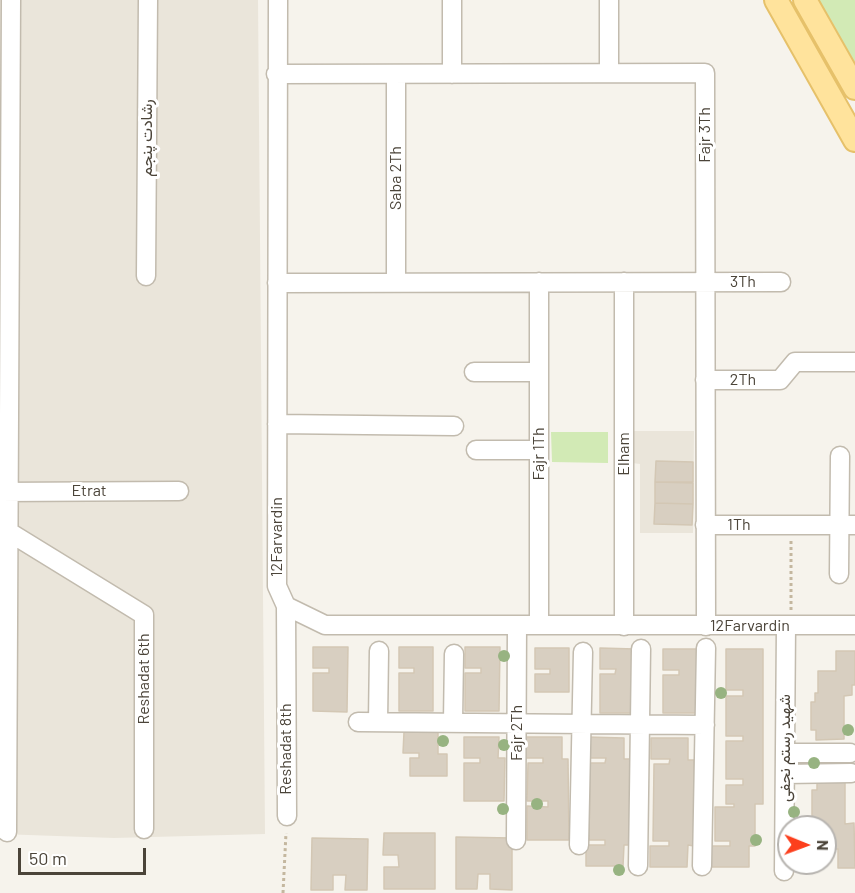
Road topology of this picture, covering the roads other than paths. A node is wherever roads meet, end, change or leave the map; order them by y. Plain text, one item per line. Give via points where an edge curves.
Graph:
1 (11, 0) edge
2 (148, 0) edge
3 (278, 0) edge
4 (452, 0) edge
5 (609, 0) edge
6 (776, 0) edge
7 (805, 0) edge
8 (276, 74) junction
9 (396, 74) junction
10 (452, 74) junction
11 (609, 74) junction
12 (855, 88) edge
13 (855, 140) edge
14 (146, 276) dead end
15 (396, 282) junction
16 (539, 282) junction
17 (624, 282) junction
18 (705, 282) junction
19 (781, 282) dead end
20 (277, 283) junction
21 (855, 362) edge
22 (474, 372) dead end
23 (539, 372) junction
24 (705, 380) junction
25 (277, 424) junction
26 (454, 426) dead end
27 (476, 450) dead end
28 (539, 450) junction
29 (840, 456) dead end
30 (179, 491) dead end
31 (5, 492) edge
32 (705, 525) junction
33 (847, 525) edge
34 (9, 532) junction
35 (839, 574) dead end
36 (286, 606) junction
37 (516, 625) junction
38 (855, 625) edge
39 (539, 626) junction
40 (624, 626) junction
41 (706, 626) junction
42 (788, 626) junction
43 (706, 648) dead end
44 (641, 649) dead end
45 (378, 651) dead end
46 (583, 652) dead end
47 (454, 654) dead end
48 (358, 722) dead end
49 (378, 722) junction
50 (453, 723) junction
51 (516, 723) junction
52 (582, 723) junction
53 (640, 724) junction
54 (705, 725) junction
55 (853, 750) edge
56 (785, 753) junction
57 (785, 774) junction
58 (853, 775) edge
59 (785, 815) edge
60 (286, 816) road end
61 (144, 829) dead end
62 (7, 832) dead end
63 (516, 840) dead end
64 (579, 845) dead end
65 (638, 866) dead end
66 (702, 866) dead end

1 - 31 street
2 - 14 street, رشادت پنجم
3 - 8 street, 12Farvardin
4 - 10 street
5 - 11 street
6 - 13 main road
7 - 12 main road
8 - 9 street, Fajr 3Th
8 - 20 street, 12Farvardin
9 - 10 street, Fajr 3Th
9 - 15 street, Saba 2Th
10 - 11 street, Fajr 3Th
11 - 18 street, Fajr 3Th via 705,73
15 - 16 street, 3Th
15 - 20 street, 3Th
16 - 17 street, 3Th
16 - 23 street, Fajr 1Th
17 - 18 street, 3Th
17 - 40 street, Elham
18 - 19 street, 3Th
18 - 24 street, Fajr 3Th
20 - 25 street, 12Farvardin
21 - 24 street, 2Th via 795,362 780,380
22 - 23 street
23 - 28 street, Fajr 1Th
24 - 32 street, Fajr 3Th
25 - 26 street
25 - 36 street, 12Farvardin via 277,586
27 - 28 street
28 - 39 street, Fajr 1Th
29 - 33 street
30 - 31 street, Etrat
31 - 34 street
32 - 33 street, 1Th
32 - 41 street, Fajr 3Th
33 - 35 street
34 - 61 street, Reshadat 6th via 144,615
34 - 62 street
36 - 37 street, 12Farvardin via 325,625
36 - 60 street, Reshadat 8th
37 - 39 street, 12Farvardin
37 - 51 street, Fajr 2Th
38 - 42 street, 12Farvardin
39 - 40 street, 12Farvardin
40 - 41 street, 12Farvardin
41 - 42 street, 12Farvardin
42 - 56 street, شهید رستم نجفی
43 - 54 street
44 - 53 street
45 - 49 street
46 - 52 street
47 - 50 street
48 - 49 street
49 - 50 street
50 - 51 street
51 - 52 street
51 - 63 street, Fajr 2Th
52 - 53 street
52 - 64 street
53 - 54 street
53 - 65 street
54 - 66 street
55 - 56 street
55 - 58 street via 847,764
56 - 57 street, شهید رستم نجفی
57 - 58 street
57 - 59 street, شهید رستم نجفی

